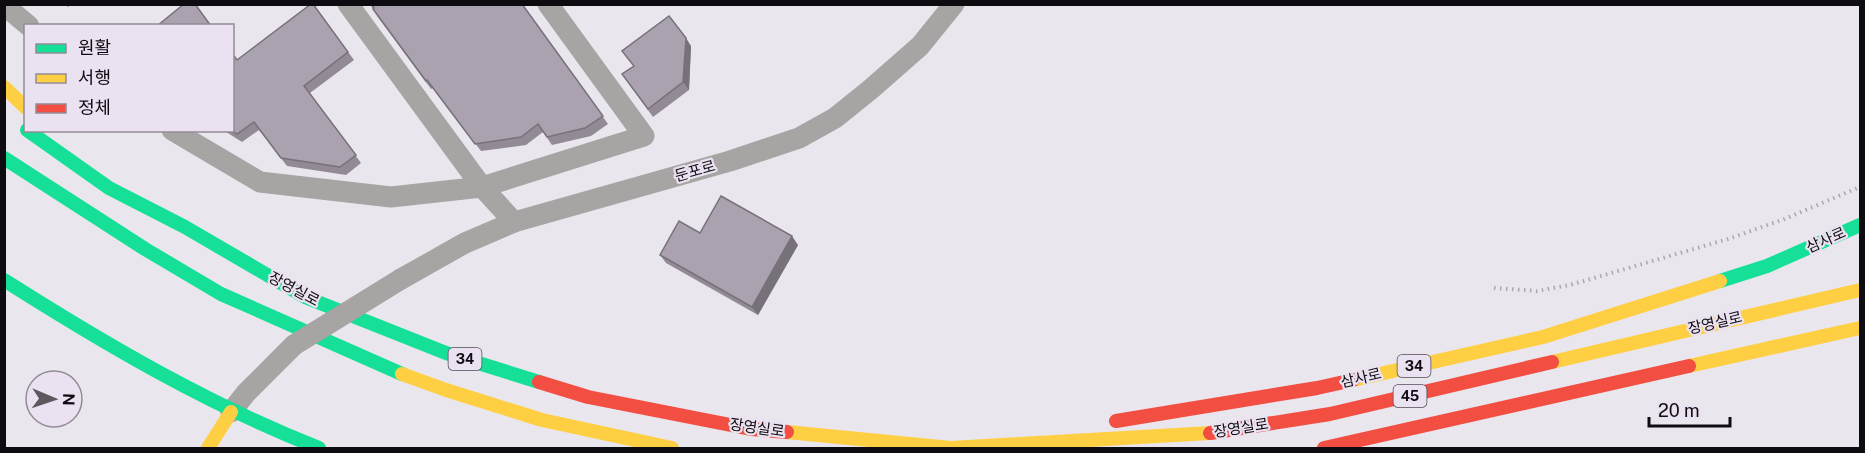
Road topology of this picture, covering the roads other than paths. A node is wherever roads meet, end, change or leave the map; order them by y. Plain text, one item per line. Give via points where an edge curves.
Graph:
1 (348, 4) edge
2 (548, 4) edge
3 (954, 4) edge
4 (4, 5) edge
5 (27, 24) edge
6 (4, 87) edge
7 (24, 106) edge
8 (30, 132) edge
9 (52, 132) edge
10 (175, 132) edge
11 (4, 158) edge
12 (482, 187) junction
13 (109, 188) junction
14 (514, 222) junction
15 (1860, 225) edge
16 (4, 280) edge
17 (1860, 290) edge
18 (1860, 328) edge
19 (231, 412) junction
20 (1105, 423) dead end
21 (1081, 426) dead end
22 (208, 448) edge
23 (319, 448) edge
24 (672, 448) edge
25 (951, 448) edge
26 (1324, 448) edge

1 - 12 street
2 - 12 street via 644,136
3 - 14 street, 둔포로 via 920,46 871,90 835,118 799,138
4 - 5 street
6 - 7 main road
8 - 13 main road, 장영실로 / 34
9 - 13 main road
10 - 12 street via 260,182 391,197
11 - 24 main road, 장영실로 / 34 via 221,294 382,366 542,420
12 - 14 street
13 - 25 main road, 장영실로 / 34 via 185,227 304,297 446,353 588,397 751,429
14 - 19 street, 둔포로, bridge via 465,243 294,345
15 - 20 main road, 삼사로 / 34 via 1767,266 1543,337 1317,388
16 - 19 main road via 158,374
17 - 25 main road, 장영실로 / 45 via 1330,414 1198,435
18 - 26 main road
19 - 22 main road
19 - 23 main road
21 - 25 main road, 34

